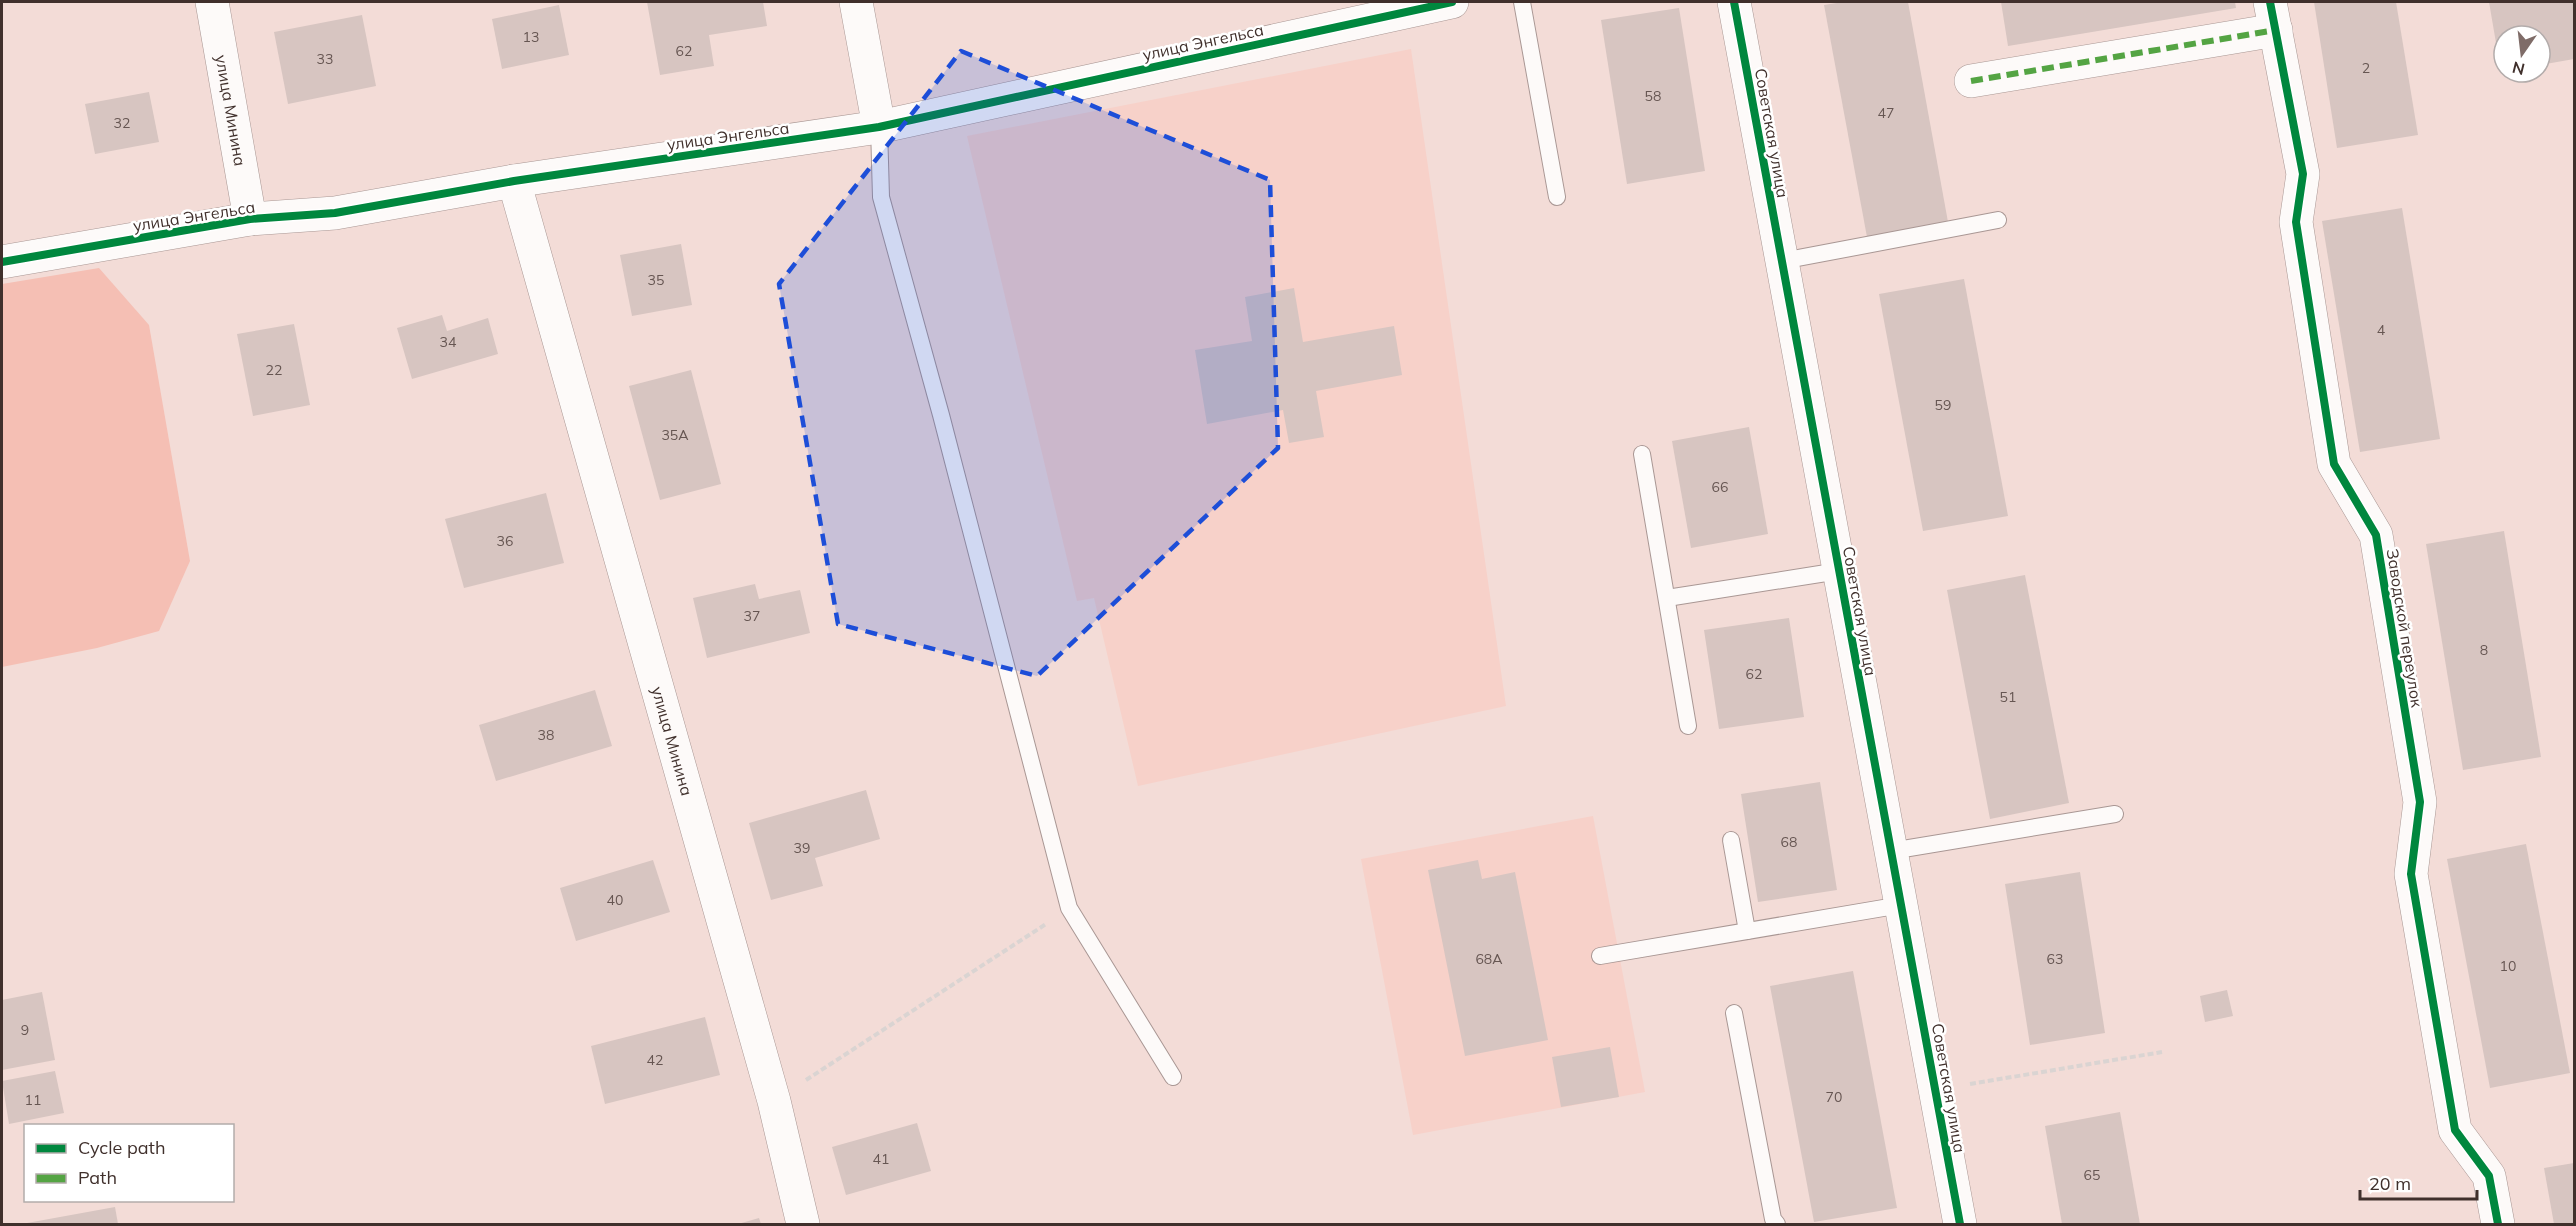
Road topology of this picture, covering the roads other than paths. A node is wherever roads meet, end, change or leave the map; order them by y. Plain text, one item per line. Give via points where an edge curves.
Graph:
1 (212, 2) edge
2 (856, 2) edge
3 (1452, 2) edge
4 (1522, 2) edge
5 (1734, 2) edge
6 (2273, 16) edge
7 (1971, 81) dead end
8 (879, 127) junction
9 (514, 181) junction
10 (1557, 197) dead end
11 (250, 219) junction
12 (1998, 220) dead end
13 (1782, 261) junction
14 (2, 262) edge
15 (1642, 454) dead end
16 (1839, 571) junction
17 (1666, 598) junction
18 (1688, 726) dead end
19 (2115, 814) dead end
20 (1731, 840) dead end
21 (1891, 851) junction
22 (1901, 905) junction
23 (1747, 931) junction
24 (1600, 956) dead end
25 (1734, 1013) dead end
26 (1173, 1077) dead end
27 (802, 1224) edge
28 (1777, 1224) edge
29 (1960, 1224) edge
30 (2498, 1224) edge

1 - 11 street, улица Минина
2 - 8 street
3 - 8 street, улица Энгельса
4 - 10 lane
5 - 13 street, Советская улица
6 - 7 street
6 - 30 street, Заводской переулок via 2303,174 2296,222 2334,464 2376,535 2420,802 2410,874 2455,1130 2489,1176
8 - 9 street, улица Энгельса
8 - 26 lane via 881,197 1069,908
9 - 11 street, улица Энгельса via 335,213
9 - 27 street, улица Минина via 774,1101
11 - 14 street, улица Энгельса
12 - 13 lane
13 - 16 street, Советская улица
15 - 17 lane
16 - 17 lane
16 - 21 street, Советская улица
17 - 18 lane
19 - 21 lane
20 - 23 lane
21 - 22 street, Советская улица
22 - 23 lane
22 - 29 street, Советская улица
23 - 24 lane
25 - 28 lane

